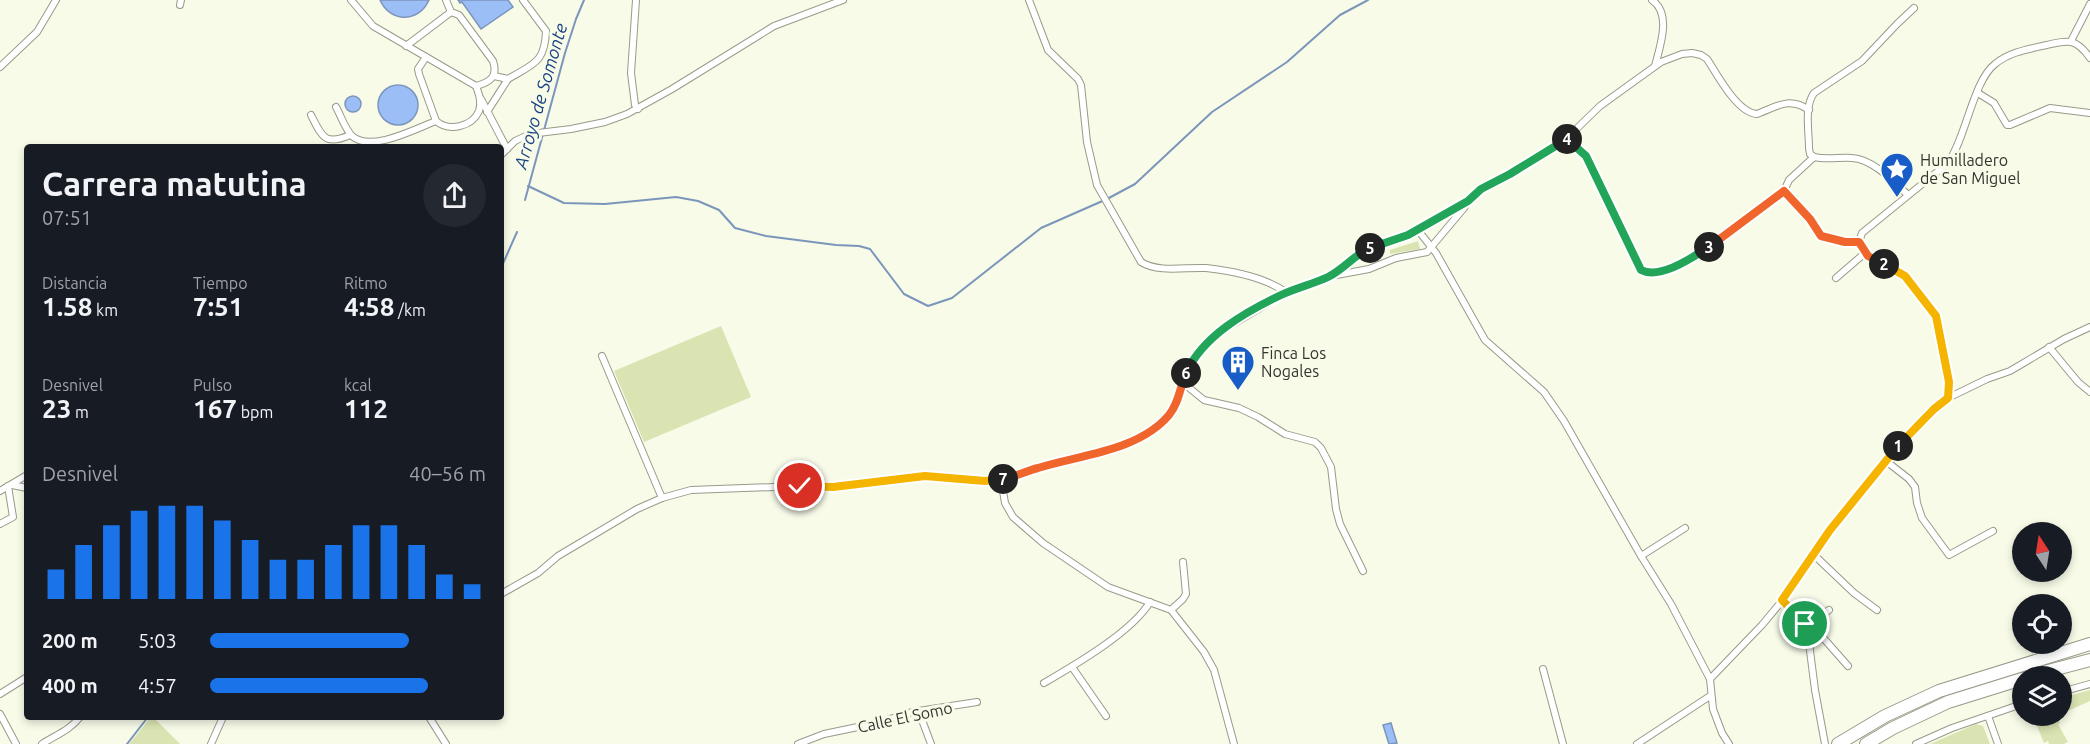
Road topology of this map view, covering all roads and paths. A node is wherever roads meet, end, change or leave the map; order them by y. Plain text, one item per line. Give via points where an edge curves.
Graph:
1 (56, 0) edge
2 (351, 0) edge
3 (446, 0) edge
4 (523, 0) edge
5 (636, 0) edge
6 (843, 0) edge
7 (1029, 0) edge
8 (1652, 0) edge
9 (2090, 4) edge
10 (1914, 8) dead end
11 (451, 12) junction
12 (2071, 41) junction
13 (406, 45) junction
14 (426, 57) junction
15 (2090, 58) edge
16 (1655, 66) junction
17 (0, 67) edge
18 (494, 76) junction
19 (508, 79) junction
20 (476, 86) junction
21 (1978, 93) junction
22 (480, 98) junction
23 (336, 107) dead end
24 (638, 109) junction
25 (1809, 110) junction
26 (487, 112) junction
27 (2090, 113) edge
28 (311, 116) dead end
29 (436, 121) junction
30 (351, 135) junction
31 (1567, 138) junction
32 (507, 149) junction
33 (504, 152) edge
34 (1814, 158) junction
35 (1784, 191) junction
36 (1908, 195) junction
37 (1468, 201) junction
38 (1418, 229) junction
39 (1859, 242) junction
40 (1431, 248) junction
41 (1865, 253) junction
42 (1331, 276) junction
43 (1836, 278) dead end
44 (1287, 293) junction
45 (2090, 327) edge
46 (2049, 347) junction
47 (602, 357) dead end
48 (1182, 382) junction
49 (2090, 392) edge
50 (1948, 398) junction
51 (1886, 461) junction
52 (24, 477) edge
53 (1001, 479) junction
54 (10, 485) junction
55 (24, 487) edge
56 (0, 490) edge
57 (662, 498) junction
58 (0, 524) edge
59 (1684, 528) dead end
60 (1993, 531) dead end
61 (1813, 554) junction
62 (1641, 556) junction
63 (1183, 562) dead end
64 (1362, 571) dead end
65 (504, 592) edge
66 (1782, 600) junction
67 (1150, 602) junction
68 (1171, 610) junction
69 (1829, 610) dead end
70 (1876, 610) dead end
71 (1808, 626) junction
72 (2090, 644) edge
73 (2090, 660) edge
74 (1848, 666) dead end
75 (2068, 666) edge
76 (1072, 667) junction
77 (1543, 669) dead end
78 (24, 679) edge
79 (1710, 679) junction
80 (2012, 682) edge
81 (1044, 683) dead end
82 (2090, 684) edge
83 (2072, 689) edge
84 (0, 694) edge
85 (1710, 696) junction
86 (977, 702) dead end
87 (2012, 708) edge
88 (919, 712) junction
89 (0, 714) edge
90 (1106, 716) dead end
91 (1988, 716) junction
92 (78, 720) edge
93 (222, 720) edge
94 (431, 720) edge
95 (14, 743) edge
96 (444, 743) edge
97 (42, 744) edge
98 (211, 744) edge
99 (798, 744) edge
100 (931, 744) edge
101 (1234, 744) edge
102 (1563, 744) edge
103 (1637, 744) edge
104 (1729, 744) edge
105 (1825, 744) edge
106 (1838, 744) edge
107 (1866, 744) edge
108 (1916, 744) edge
109 (1998, 744) edge

1 - 17 street via 37,32
2 - 13 street via 373,26
3 - 11 street
4 - 19 street via 546,31 544,54
5 - 24 street via 631,73
6 - 24 street via 763,32
7 - 44 street via 1048,50 1081,85 1097,185 1136,256 1146,265 1206,268 1251,276
8 - 16 street via 1659,4 1663,17
9 - 12 street
10 - 25 street via 1862,62 1815,93 1809,100
11 - 13 street
11 - 18 street via 459,15 493,61
12 - 15 street
12 - 21 street via 2022,51 2002,60 1988,72
13 - 14 street
14 - 20 street
14 - 29 street via 418,69
16 - 25 street via 1682,54 1701,55 1737,103 1752,114 1784,103
16 - 31 street via 1600,106
18 - 19 street
18 - 20 street
19 - 26 street
20 - 22 street
21 - 27 street via 1994,103 2007,125 2050,108
21 - 36 street via 1957,150 1948,163
22 - 26 street
22 - 29 street via 478,113 464,125 448,127
23 - 30 street
24 - 32 street via 605,122 534,133
25 - 34 street via 1809,148
26 - 32 street
28 - 30 street via 329,140
29 - 30 street via 377,141
31 - 35 street via 1586,156 1637,264 1646,273 1662,271 1693,257
31 - 37 street via 1481,189
32 - 33 street
34 - 35 street via 1789,180
34 - 36 street via 1863,160
35 - 39 street via 1821,236
36 - 39 street via 1869,225
37 - 38 street
37 - 40 street
38 - 40 street
38 - 42 street via 1367,250
39 - 41 street
40 - 42 street via 1369,269
40 - 62 street via 1485,340 1551,399
41 - 43 street
41 - 50 street via 1905,276 1936,316 1949,382
42 - 44 street
44 - 48 street via 1211,338 1191,362
45 - 46 street
46 - 49 street
46 - 50 street via 2010,371
47 - 57 street
48 - 53 street via 1172,411 1150,431 1112,449
48 - 64 street via 1203,400 1239,408 1285,434 1315,442 1321,448 1331,467 1340,524
50 - 51 street
51 - 60 street via 1915,487 1919,512 1949,555
51 - 61 street
52 - 54 street
53 - 57 street via 925,476 833,487 691,490
53 - 67 street via 1008,509 1034,536 1101,583
54 - 55 street
54 - 56 street
54 - 58 street via 13,515
57 - 65 street via 628,514
59 - 62 street
61 - 66 street
61 - 70 street
62 - 79 street
63 - 68 street via 1186,594
66 - 71 street
66 - 79 street
67 - 68 street
67 - 76 street via 1137,619
68 - 101 street via 1214,670
69 - 71 street
71 - 74 street
71 - 105 street
72 - 106 highway via 1939,691
73 - 75 highway
76 - 81 street
76 - 90 street
77 - 102 street
78 - 84 street
79 - 85 street
80 - 107 highway via 1948,702
82 - 83 street
85 - 103 street
85 - 104 street
86 - 88 street, Calle El Somo
87 - 91 street
88 - 99 street, Calle El Somo via 824,734
88 - 100 street
89 - 95 street
91 - 108 street
91 - 109 street
92 - 97 street via 72,728
93 - 98 street
94 - 96 street

